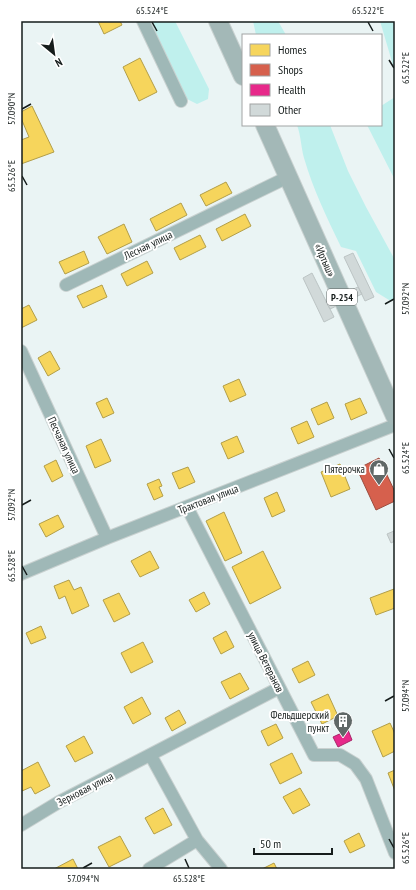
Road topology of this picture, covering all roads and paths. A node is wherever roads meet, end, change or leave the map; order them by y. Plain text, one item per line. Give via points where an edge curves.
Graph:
1 (143, 21) edge
2 (218, 21) edge
3 (242, 74) edge
4 (181, 101) dead end
5 (265, 126) edge
6 (288, 177) junction
7 (66, 285) dead end
8 (21, 351) edge
9 (395, 416) edge
10 (395, 425) edge
11 (187, 507) junction
12 (107, 538) junction
13 (21, 574) edge
14 (279, 688) junction
15 (151, 756) junction
16 (21, 825) edge
17 (197, 840) junction
18 (395, 852) edge
19 (148, 869) edge
20 (221, 869) edge

1 - 4 street
2 - 3 highway
5 - 6 highway, «Иртыш» / Р-254
6 - 7 street, Лесная улица
6 - 9 highway, «Иртыш» / Р-254
8 - 12 street, Песчаная улица
10 - 11 street, Трактовая улица
11 - 12 street, Трактовая улица
11 - 14 street, улица Ветеранов
12 - 13 street, Трактовая улица
14 - 15 street, Зерновая улица
14 - 18 street, улица Ветеранов via 314,755 340,756 359,769 366,779
15 - 16 street, Зерновая улица via 59,802
15 - 17 street
17 - 19 street
17 - 20 street

